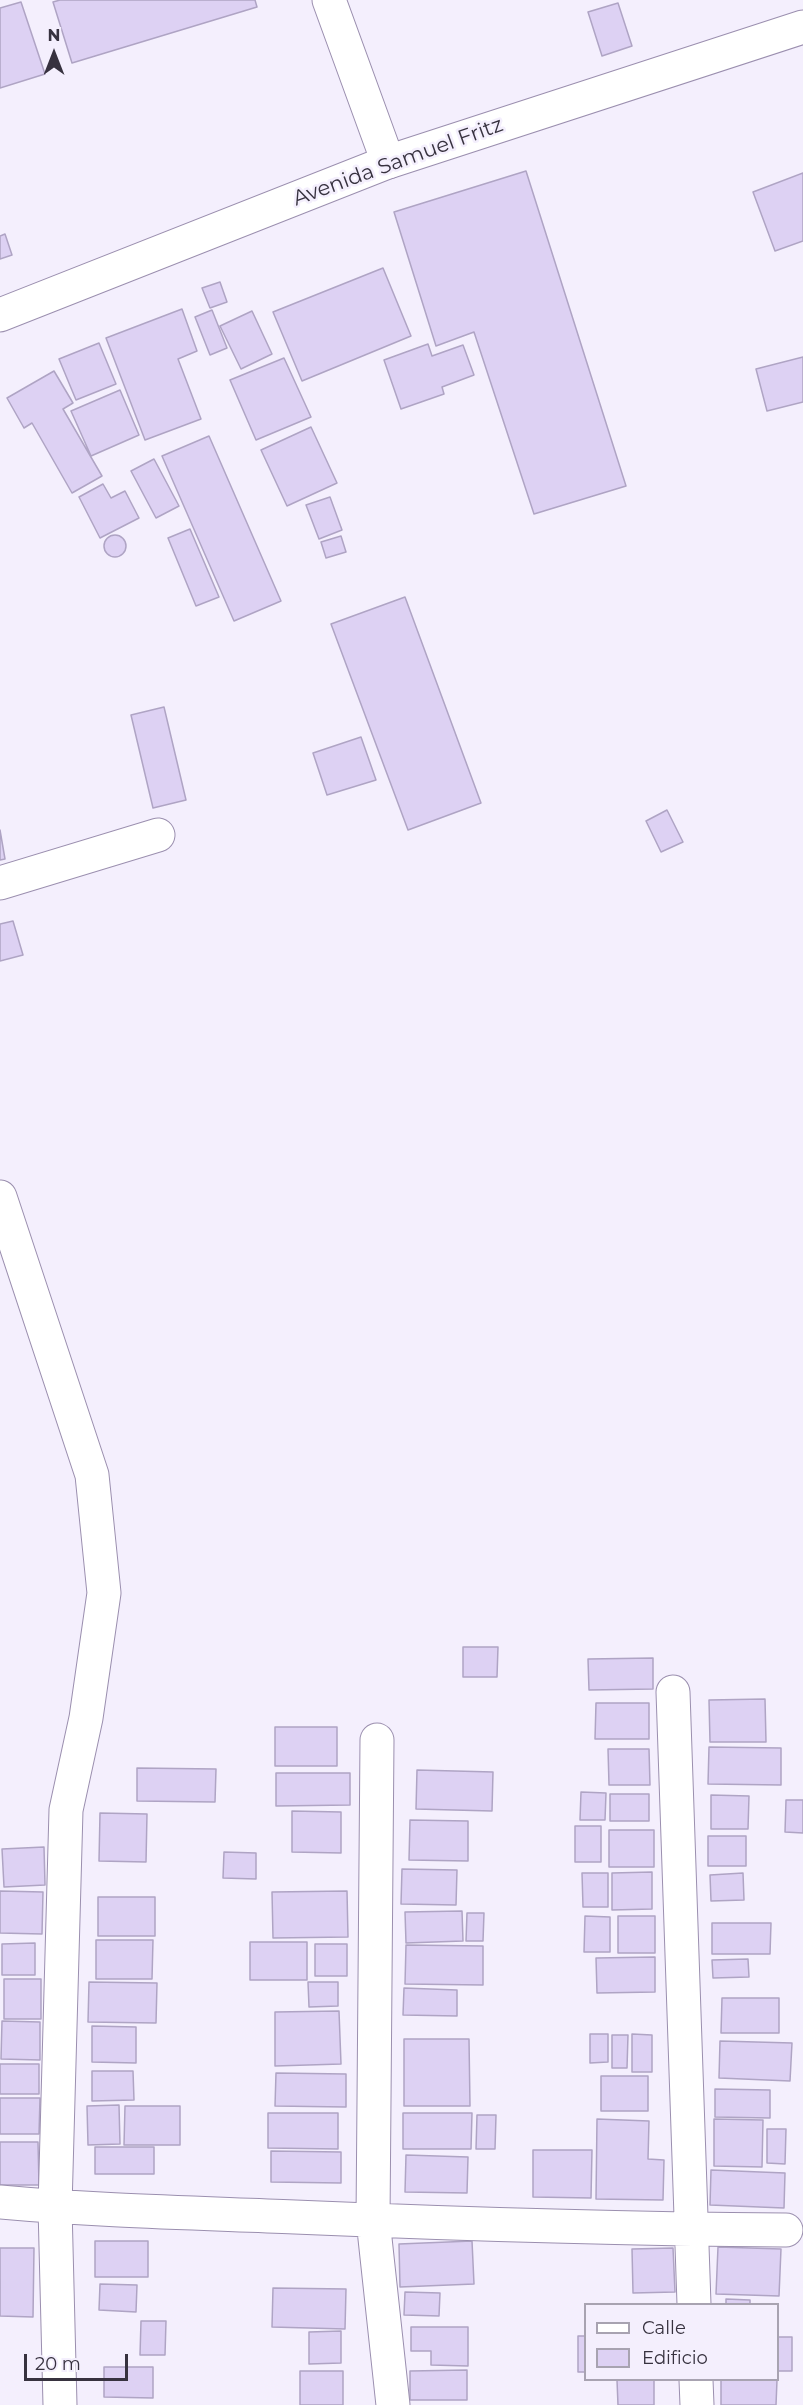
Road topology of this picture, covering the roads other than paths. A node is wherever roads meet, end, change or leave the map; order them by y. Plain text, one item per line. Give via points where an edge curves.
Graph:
1 (329, 0) edge
2 (803, 27) edge
3 (388, 162) junction
4 (0, 315) edge
5 (158, 835) dead end
6 (0, 882) edge
7 (0, 1197) edge
8 (8, 1250) edge
9 (673, 1692) dead end
10 (377, 1740) dead end
11 (0, 2202) edge
12 (55, 2207) junction
13 (373, 2220) junction
14 (691, 2230) junction
15 (786, 2230) dead end
16 (694, 2303) edge
17 (696, 2381) edge
18 (60, 2405) edge
19 (393, 2405) edge
20 (697, 2405) edge

1 - 3 street
2 - 3 street, Avenida Samuel Fritz
3 - 4 street, Avenida Samuel Fritz
5 - 6 street
7 - 8 street
8 - 12 street via 92,1475 104,1593 86,1718 66,1810
9 - 14 street
10 - 13 street
11 - 12 street
12 - 13 street
12 - 18 street
13 - 14 street
13 - 19 street
14 - 15 street
14 - 16 street
17 - 20 street

